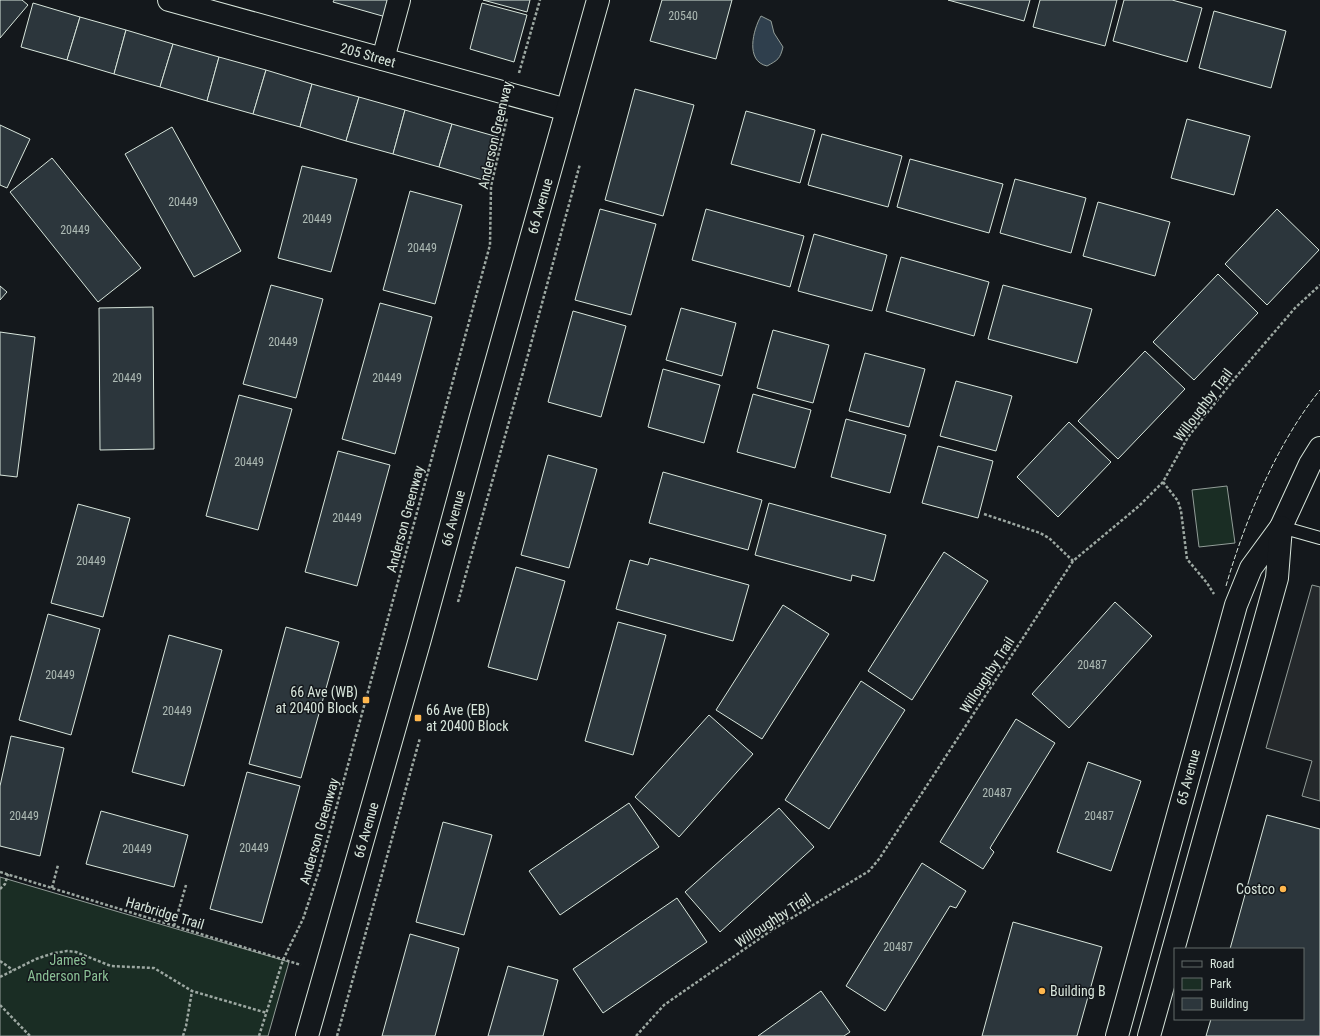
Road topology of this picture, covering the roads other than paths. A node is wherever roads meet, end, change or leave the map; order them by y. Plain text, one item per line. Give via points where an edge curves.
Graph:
1 (170, 0) edge
2 (399, 0) edge
3 (598, 0) edge
4 (383, 59) junction
5 (567, 110) junction
6 (1320, 448) edge
7 (1281, 527) junction
8 (1320, 538) edge
9 (307, 1036) edge
10 (1117, 1036) edge
11 (1149, 1036) edge

1 - 4 street, 205 Street
2 - 4 street
3 - 5 street, 66 Avenue
4 - 5 street, 205 Street
5 - 9 street, 66 Avenue
6 - 7 street, 65 Avenue
7 - 8 lane
7 - 10 street, 65 Avenue via 1250,568 1236,605
7 - 11 street, 65 Avenue via 1277,578

